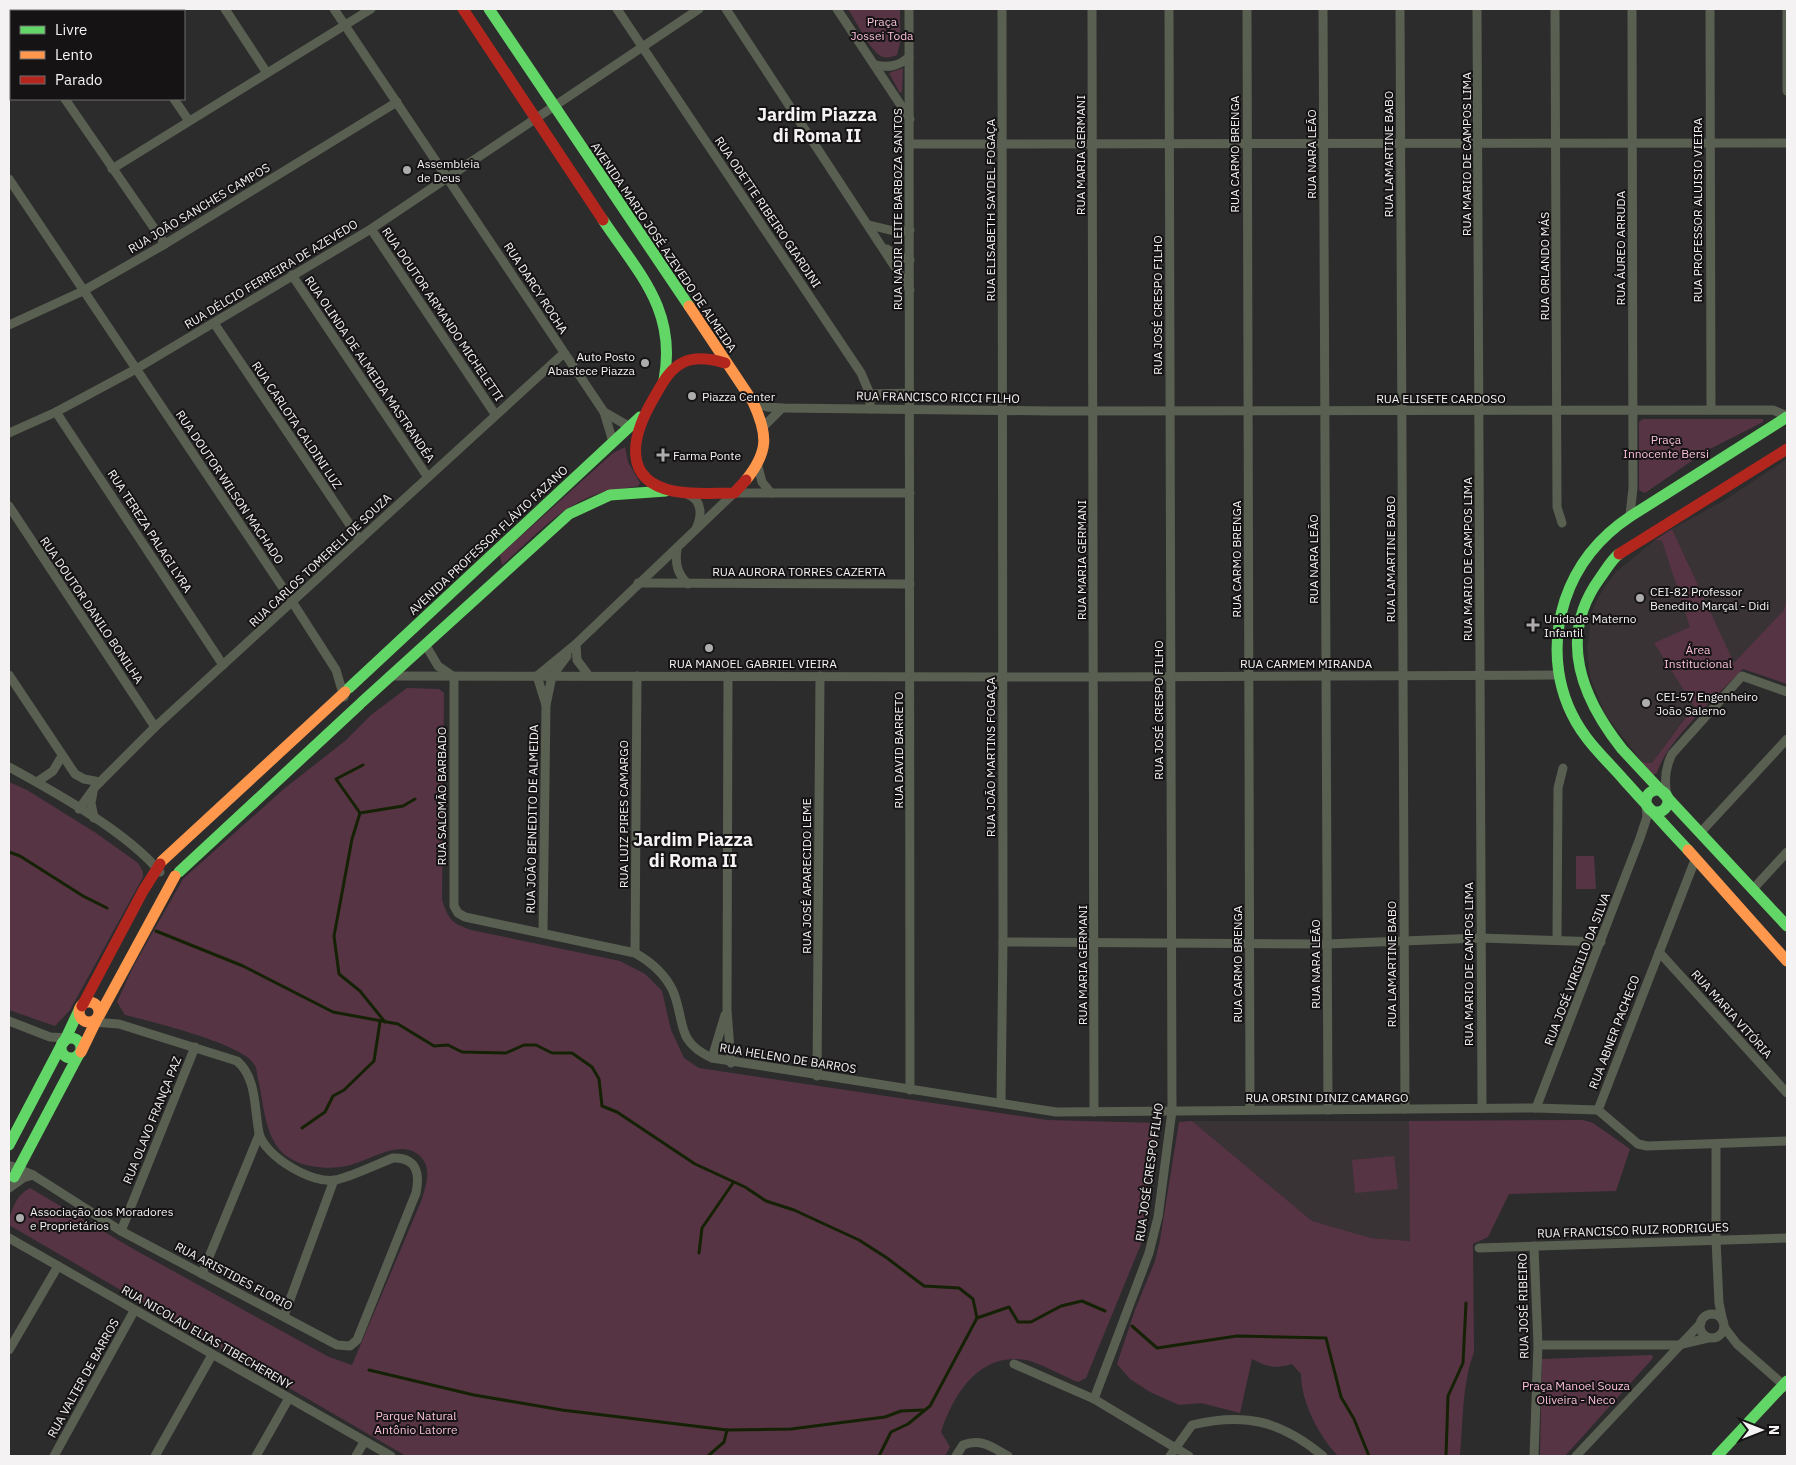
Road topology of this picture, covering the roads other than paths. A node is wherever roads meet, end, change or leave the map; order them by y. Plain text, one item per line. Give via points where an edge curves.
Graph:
1 (225, 9) edge
2 (334, 9) edge
3 (371, 9) edge
4 (463, 9) edge
5 (489, 9) edge
6 (617, 9) edge
7 (699, 9) edge
8 (726, 9) edge
9 (837, 9) edge
10 (909, 9) edge
11 (1002, 9) edge
12 (1092, 9) edge
13 (1169, 9) edge
14 (1246, 9) edge
15 (1323, 9) edge
16 (1400, 9) edge
17 (1477, 9) edge
18 (1555, 9) edge
19 (1632, 9) edge
20 (1710, 9) edge
21 (1787, 9) edge
22 (344, 24) junction
23 (642, 46) junction
24 (909, 57) junction
25 (875, 65) junction
26 (267, 73) junction
27 (1787, 91) edge
28 (66, 100) edge
29 (175, 100) edge
30 (397, 102) junction
31 (553, 106) junction
32 (535, 118) junction
33 (910, 119) junction
34 (189, 121) junction
35 (1556, 143) junction
36 (1632, 143) junction
37 (1710, 143) junction
38 (1787, 143) edge
39 (910, 144) junction
40 (1002, 144) junction
41 (1093, 144) junction
42 (1324, 144) junction
43 (1400, 144) junction
44 (1478, 144) junction
45 (1169, 145) junction
46 (1246, 145) junction
47 (112, 169) junction
48 (448, 177) junction
49 (9, 178) edge
50 (868, 224) junction
51 (371, 228) junction
52 (910, 230) junction
53 (165, 244) junction
54 (881, 244) junction
55 (910, 260) junction
56 (292, 275) junction
57 (910, 290) junction
58 (83, 291) junction
59 (214, 323) junction
60 (9, 325) edge
61 (564, 353) junction
62 (725, 363) junction
63 (136, 369) junction
64 (664, 380) junction
65 (911, 393) junction
66 (870, 394) junction
67 (753, 402) junction
68 (782, 408) junction
69 (870, 409) junction
70 (911, 410) junction
71 (1003, 410) junction
72 (1094, 410) junction
73 (1170, 410) junction
74 (1248, 410) junction
75 (1324, 410) junction
76 (1402, 410) junction
77 (1480, 410) junction
78 (1556, 410) junction
79 (1633, 410) junction
80 (1710, 410) junction
81 (56, 412) junction
82 (604, 412) junction
83 (645, 412) junction
84 (495, 414) junction
85 (1787, 416) edge
86 (630, 427) junction
87 (763, 427) junction
88 (9, 433) edge
89 (613, 442) junction
90 (1787, 449) edge
91 (758, 468) junction
92 (427, 476) junction
93 (1633, 488) junction
94 (669, 491) junction
95 (734, 493) junction
96 (771, 493) junction
97 (910, 493) junction
98 (1657, 499) junction
99 (9, 506) edge
100 (1630, 515) junction
101 (1562, 522) dead end
102 (695, 532) junction
103 (360, 540) junction
104 (677, 549) junction
105 (638, 583) junction
106 (688, 584) junction
107 (910, 584) junction
108 (293, 603) junction
109 (404, 636) junction
110 (426, 644) junction
111 (576, 644) junction
112 (223, 665) junction
113 (336, 670) junction
114 (1559, 674) junction
115 (9, 675) edge
116 (1326, 675) junction
117 (1402, 675) junction
118 (1480, 675) junction
119 (392, 676) junction
120 (537, 676) junction
121 (552, 676) junction
122 (589, 676) junction
123 (637, 676) junction
124 (728, 676) junction
125 (820, 676) junction
126 (911, 676) junction
127 (1249, 676) junction
128 (1002, 677) junction
129 (1052, 677) joint
130 (1094, 677) junction
131 (1171, 677) junction
132 (454, 678) junction
133 (348, 690) junction
134 (1787, 692) edge
135 (1586, 695) junction
136 (361, 703) junction
137 (546, 705) junction
138 (155, 727) junction
139 (1787, 739) edge
140 (62, 756) junction
141 (9, 767) edge
142 (1563, 768) dead end
143 (37, 782) junction
144 (97, 784) junction
145 (1665, 794) junction
146 (1646, 806) junction
147 (80, 809) junction
148 (94, 818) junction
149 (1660, 818) junction
150 (1702, 832) junction
151 (1640, 838) junction
152 (1787, 852) edge
153 (146, 854) junction
154 (1695, 860) junction
155 (162, 864) junction
156 (177, 874) junction
157 (1753, 890) junction
158 (458, 913) joint
159 (1787, 926) edge
160 (544, 933) junction
161 (1480, 938) junction
162 (1557, 940) junction
163 (1003, 942) junction
164 (1404, 942) junction
165 (1601, 942) junction
166 (1094, 943) junction
167 (1172, 943) junction
168 (1250, 944) junction
169 (1327, 944) junction
170 (1659, 952) junction
171 (635, 953) junction
172 (1787, 961) edge
173 (81, 1007) junction
174 (727, 1010) junction
175 (97, 1016) junction
176 (9, 1021) edge
177 (119, 1024) junction
178 (64, 1044) junction
179 (195, 1047) junction
180 (80, 1053) junction
181 (712, 1058) junction
182 (731, 1063) junction
183 (817, 1076) junction
184 (910, 1090) junction
185 (1787, 1093) edge
186 (1001, 1103) junction
187 (1482, 1108) junction
188 (1536, 1108) junction
189 (1405, 1109) junction
190 (1250, 1110) junction
191 (1328, 1110) junction
192 (1598, 1110) junction
193 (1172, 1111) junction
194 (1056, 1112) joint
195 (1094, 1112) junction
196 (259, 1135) junction
197 (1787, 1141) edge
198 (1716, 1144) junction
199 (9, 1146) edge
200 (27, 1152) junction
201 (33, 1175) junction
202 (13, 1177) edge
203 (334, 1180) junction
204 (121, 1231) junction
205 (10, 1238) edge
206 (1787, 1238) edge
207 (1716, 1240) junction
208 (1534, 1246) junction
209 (1480, 1248) dead end
210 (58, 1266) junction
211 (202, 1274) junction
212 (1718, 1288) junction
213 (134, 1311) junction
214 (284, 1316) junction
215 (1707, 1316) junction
216 (1700, 1323) junction
217 (1723, 1324) junction
218 (1708, 1338) junction
219 (1538, 1345) junction
220 (1678, 1345) junction
221 (9, 1350) edge
222 (212, 1355) junction
223 (1014, 1364) dead end
224 (1786, 1384) edge
225 (288, 1398) junction
226 (1094, 1399) junction
227 (364, 1442) junction
228 (1175, 1448) junction
229 (54, 1456) edge
230 (155, 1456) edge
231 (256, 1456) edge
232 (356, 1456) edge
233 (390, 1456) edge
234 (956, 1456) edge
235 (1008, 1456) edge
236 (1170, 1456) edge
237 (1189, 1456) edge
238 (1323, 1456) edge
239 (1534, 1456) edge
240 (1576, 1456) edge
241 (1717, 1456) edge

1 - 26 street
2 - 22 street, RUA DARCY ROCHA
3 - 22 street
4 - 32 street
5 - 31 street, AVENIDA MARIO JOSÉ AZEVEDO DE ALMEIDA
6 - 23 street, RUA ODETTE RIBEIRO GIARDINI
7 - 23 street, RUA DÉLCIO FERREIRA DE AZEVEDO
8 - 50 street
9 - 25 street
10 - 24 street, RUA NADIR LEITE BARBOZA SANTOS
11 - 40 street, RUA ELISABETH SAYDEL FOGAÇA
12 - 41 street, RUA MARIA GERMANI
13 - 45 street, RUA JOSÉ CRESPO FILHO
14 - 46 street, RUA CARMO BRENGA
15 - 42 street, RUA NARA LEÃO
16 - 43 street, RUA LAMARTINE BABO
17 - 44 street, RUA MARIO DE CAMPOS LIMA
18 - 35 street, RUA ORLANDO MÁS
19 - 36 street, RUA ÁUREO ARRUDA
20 - 37 street, RUA PROFESSOR ALUISIO VIEIRA
21 - 27 street
22 - 26 street
22 - 30 street, RUA DARCY ROCHA
23 - 31 street, RUA DÉLCIO FERREIRA DE AZEVEDO
23 - 66 street, RUA ODETTE RIBEIRO GIARDINI via 861,373
24 - 25 street via 886,68
24 - 33 street, RUA NADIR LEITE BARBOZA SANTOS
25 - 33 street
26 - 34 street
28 - 47 street
29 - 34 street
30 - 48 street, RUA DARCY ROCHA
30 - 53 street, RUA JOÃO SANCHES CAMPOS
31 - 32 street, RUA DÉLCIO FERREIRA DE AZEVEDO
31 - 62 street, AVENIDA MARIO JOSÉ AZEVEDO DE ALMEIDA
32 - 48 street, RUA DÉLCIO FERREIRA DE AZEVEDO
32 - 64 street via 661,310 668,336
33 - 39 street, RUA NADIR LEITE BARBOZA SANTOS
34 - 47 street
35 - 36 street
35 - 44 street
35 - 78 street, RUA ORLANDO MÁS
36 - 37 street
36 - 79 street, RUA ÁUREO ARRUDA
37 - 38 street
37 - 80 street, RUA PROFESSOR ALUISIO VIEIRA
39 - 40 street
39 - 52 street, RUA NADIR LEITE BARBOZA SANTOS
40 - 41 street
40 - 71 street, RUA ELISABETH SAYDEL FOGAÇA
41 - 45 street
41 - 72 street, RUA MARIA GERMANI
42 - 43 street
42 - 46 street
42 - 75 street, RUA NARA LEÃO
43 - 44 street
43 - 76 street, RUA LAMARTINE BABO
44 - 77 street, RUA MARIO DE CAMPOS LIMA
45 - 46 street
45 - 73 street, RUA JOSÉ CRESPO FILHO
46 - 74 street, RUA CARMO BRENGA
47 - 53 street
48 - 51 street, RUA DÉLCIO FERREIRA DE AZEVEDO
48 - 61 street, RUA DARCY ROCHA
49 - 58 street, RUA DOUTOR WILSON MACHADO
50 - 52 street via 898,232
50 - 54 street
51 - 56 street, RUA DÉLCIO FERREIRA DE AZEVEDO
51 - 84 street, RUA DOUTOR ARMANDO MICHELETTI
52 - 55 street, RUA NADIR LEITE BARBOZA SANTOS
53 - 58 street, RUA JOÃO SANCHES CAMPOS
54 - 55 street via 895,255
54 - 57 street
55 - 57 street, RUA NADIR LEITE BARBOZA SANTOS
56 - 59 street, RUA DÉLCIO FERREIRA DE AZEVEDO
56 - 92 street, RUA OLINDA DE ALMEIDA MASTRANDÉA
57 - 65 street, RUA NADIR LEITE BARBOZA SANTOS
58 - 60 street, RUA JOÃO SANCHES CAMPOS
58 - 63 street, RUA DOUTOR WILSON MACHADO
59 - 63 street, RUA DÉLCIO FERREIRA DE AZEVEDO
59 - 103 street, RUA CARLOTA CALDINI LUZ
61 - 82 street, RUA DARCY ROCHA
61 - 84 street, RUA CARLOS TOMERELI DE SOUZA
62 - 64 street via 702,357 690,359
62 - 67 street, AVENIDA MARIO JOSÉ AZEVEDO DE ALMEIDA
63 - 81 street, RUA DÉLCIO FERREIRA DE AZEVEDO
63 - 108 street, RUA DOUTOR WILSON MACHADO
64 - 83 street
65 - 66 street
65 - 70 street, RUA NADIR LEITE BARBOZA SANTOS
66 - 69 street, RUA ODETTE RIBEIRO GIARDINI
67 - 68 street, RUA FRANCISCO RICCI FILHO
67 - 87 street
68 - 69 street, RUA FRANCISCO RICCI FILHO
68 - 87 street
69 - 70 street, RUA FRANCISCO RICCI FILHO
70 - 71 street, RUA FRANCISCO RICCI FILHO
70 - 97 street, RUA DAVID BARRETO
71 - 72 street, RUA FRANCISCO RICCI FILHO
71 - 128 street, RUA JOÃO MARTINS FOGAÇA
72 - 73 street, RUA ELISETE CARDOSO
72 - 130 street, RUA MARIA GERMANI
73 - 74 street, RUA ELISETE CARDOSO
73 - 131 street, RUA JOSÉ CRESPO FILHO
74 - 75 street, RUA ELISETE CARDOSO
74 - 127 street, RUA CARMO BRENGA
75 - 76 street, RUA ELISETE CARDOSO
75 - 116 street, RUA NARA LEÃO
76 - 77 street, RUA ELISETE CARDOSO
76 - 117 street, RUA LAMARTINE BABO
77 - 78 street, RUA ELISETE CARDOSO
77 - 118 street, RUA MARIO DE CAMPOS LIMA
78 - 79 street, RUA ELISETE CARDOSO
78 - 101 street, RUA ORLANDO MÁS via 1557,507
79 - 80 street, RUA ELISETE CARDOSO
79 - 93 street, RUA ÁUREO ARRUDA
80 - 85 street, RUA ELISETE CARDOSO via 1773,410
81 - 88 street, RUA DÉLCIO FERREIRA DE AZEVEDO
81 - 112 street, RUA TEREZA PALAGI LYRA
82 - 86 street, RUA DARCY ROCHA
82 - 89 street, RUA DARCY ROCHA
83 - 86 street, AVENIDA PROFESSOR FLÁVIO FAZANO
83 - 94 street via 635,434 634,456 648,479
84 - 92 street, RUA CARLOS TOMERELI DE SOUZA
85 - 98 street
86 - 89 street, AVENIDA PROFESSOR FLÁVIO FAZANO
87 - 91 street via 765,449
89 - 109 street, AVENIDA PROFESSOR FLÁVIO FAZANO
90 - 135 street via 1617,555 1587,596 1579,620 1578,645
91 - 95 street
91 - 96 street via 762,482
92 - 103 street, RUA CARLOS TOMERELI DE SOUZA
93 - 98 street via 1640,499
93 - 100 street, RUA ÁUREO ARRUDA
94 - 95 street
94 - 102 street via 695,498 701,515
94 - 110 street via 610,495 569,514
95 - 96 street
95 - 102 street, RUA JOÃO BENEDITO DE ALMEIDA
96 - 97 street
97 - 107 street, RUA DAVID BARRETO
98 - 100 street
99 - 138 street, RUA DOUTOR DANILO BONILHA
100 - 114 street via 1599,541 1567,589 1558,644
102 - 104 street, RUA JOÃO BENEDITO DE ALMEIDA
103 - 108 street, RUA CARLOS TOMERELI DE SOUZA
104 - 105 street, RUA JOÃO BENEDITO DE ALMEIDA
104 - 106 street via 677,568
105 - 106 street, RUA AURORA TORRES CAZERTA
105 - 111 street, RUA JOÃO BENEDITO DE ALMEIDA
106 - 107 street, RUA AURORA TORRES CAZERTA
107 - 126 street, RUA DAVID BARRETO
108 - 112 street, RUA CARLOS TOMERELI DE SOUZA
108 - 113 street, RUA DOUTOR WILSON MACHADO
109 - 110 street via 416,636
109 - 133 street, AVENIDA PROFESSOR FLÁVIO FAZANO
110 - 119 street
110 - 132 street via 430,657
111 - 120 street, RUA JOÃO BENEDITO DE ALMEIDA
111 - 121 street, RUA JOÃO BENEDITO DE ALMEIDA
111 - 122 street via 576,660
112 - 138 street, RUA CARLOS TOMERELI DE SOUZA
113 - 133 street, RUA DOUTOR WILSON MACHADO
113 - 133 street, RUA DOUTOR WILSON MACHADO
114 - 118 street, RUA CARMEM MIRANDA
114 - 135 street via 1570,675 1578,681
114 - 146 street via 1562,689 1586,737
115 - 140 street
116 - 117 street, RUA CARMEM MIRANDA
116 - 127 street, RUA CARMEM MIRANDA
116 - 169 street, RUA NARA LEÃO
117 - 118 street, RUA CARMEM MIRANDA
117 - 164 street, RUA LAMARTINE BABO
118 - 161 street, RUA MARIO DE CAMPOS LIMA
119 - 132 street, RUA MANOEL GABRIEL VIEIRA
119 - 136 street
120 - 121 street, RUA MANOEL GABRIEL VIEIRA
120 - 132 street, RUA MANOEL GABRIEL VIEIRA
120 - 137 street, RUA JOÃO BENEDITO DE ALMEIDA
121 - 122 street, RUA MANOEL GABRIEL VIEIRA
121 - 137 street, RUA JOÃO BENEDITO DE ALMEIDA
122 - 123 street, RUA MANOEL GABRIEL VIEIRA
123 - 124 street, RUA MANOEL GABRIEL VIEIRA
123 - 171 street, RUA LUIZ PIRES CAMARGO
124 - 125 street, RUA MANOEL GABRIEL VIEIRA
124 - 174 street
125 - 126 street, RUA MANOEL GABRIEL VIEIRA
125 - 183 street, RUA JOSÉ APARECIDO LEME
126 - 128 street, RUA MANOEL GABRIEL VIEIRA
126 - 184 street, RUA DAVID BARRETO
127 - 131 street, RUA CARMEM MIRANDA
127 - 168 street, RUA CARMO BRENGA
128 - 129 street, RUA MANOEL GABRIEL VIEIRA
128 - 163 street, RUA JOÃO MARTINS FOGAÇA
129 - 130 street, RUA CARMEM MIRANDA
130 - 131 street, RUA CARMEM MIRANDA
130 - 166 street, RUA MARIA GERMANI
131 - 167 street, RUA JOSÉ CRESPO FILHO
132 - 158 street, RUA SALOMÃO BARBADO via 454,906
133 - 136 street via 363,692
133 - 136 street via 349,705
133 - 155 street, AVENIDA PROFESSOR FLÁVIO FAZANO
134 - 145 street via 1742,676 1672,754 1667,762
135 - 145 street via 1610,734
136 - 156 street
137 - 160 street, RUA JOÃO BENEDITO DE ALMEIDA
138 - 144 street, RUA CARLOS TOMERELI DE SOUZA
139 - 150 street
140 - 143 street via 53,771
140 - 144 street via 75,774
141 - 143 street
142 - 162 street via 1558,788
143 - 147 street
144 - 147 street, RUA CARLOS TOMERELI DE SOUZA
144 - 148 street via 91,803
145 - 146 street via 1653,791
145 - 149 street via 1666,808
145 - 150 street
146 - 149 street
146 - 151 street, RUA JOSÉ VIRGILIO DA SILVA via 1647,817
147 - 148 street
148 - 153 street
149 - 151 street, RUA JOSÉ VIRGILIO DA SILVA
149 - 154 street
150 - 157 street
151 - 165 street, RUA JOSÉ VIRGILIO DA SILVA
152 - 157 street
153 - 155 street
153 - 155 street
154 - 170 street, RUA ABNER PACHECO
154 - 172 street
155 - 156 street via 167,878
155 - 156 street via 177,862
155 - 173 street, AVENIDA PROFESSOR FLÁVIO FAZANO
156 - 175 street
157 - 159 street
158 - 160 street, RUA HELENO DE BARROS
160 - 171 street, RUA HELENO DE BARROS
161 - 162 street
161 - 164 street
161 - 187 street, RUA MARIO DE CAMPOS LIMA
162 - 165 street
163 - 166 street
163 - 186 street, RUA JOÃO MARTINS FOGAÇA
164 - 169 street
164 - 189 street, RUA LAMARTINE BABO
165 - 188 street, RUA JOSÉ VIRGILIO DA SILVA
166 - 167 street
166 - 195 street, RUA MARIA GERMANI
167 - 168 street
167 - 193 street, RUA JOSÉ CRESPO FILHO
168 - 169 street
168 - 190 street, RUA CARMO BRENGA
169 - 191 street, RUA NARA LEÃO
170 - 185 street, RUA MARIA VITÓRIA
170 - 192 street, RUA ABNER PACHECO
171 - 181 street, RUA HELENO DE BARROS via 651,963 665,978 688,1041 693,1048
173 - 175 street via 80,1016
173 - 175 street via 91,1002
173 - 178 street, AVENIDA PROFESSOR FLÁVIO FAZANO
174 - 181 street
174 - 182 street
175 - 177 street
175 - 177 street
175 - 180 street
176 - 178 street
177 - 179 street
178 - 180 street via 69,1058
178 - 180 street via 76,1039 80,1042
178 - 199 street, AVENIDA PROFESSOR FLÁVIO FAZANO
179 - 196 street via 230,1058 244,1067 251,1082
179 - 204 street, RUA OLAVO FRANÇA PAZ
180 - 200 street
181 - 182 street, RUA HELENO DE BARROS
182 - 183 street, RUA HELENO DE BARROS
183 - 184 street, RUA HELENO DE BARROS
184 - 186 street, RUA HELENO DE BARROS
186 - 194 street, RUA HELENO DE BARROS
187 - 188 street, RUA ORSINI DINIZ CAMARGO
187 - 189 street, RUA ORSINI DINIZ CAMARGO
188 - 192 street, RUA ORSINI DINIZ CAMARGO
189 - 191 street, RUA ORSINI DINIZ CAMARGO
190 - 191 street, RUA ORSINI DINIZ CAMARGO
190 - 193 street, RUA ORSINI DINIZ CAMARGO
192 - 198 street via 1638,1144
193 - 195 street, RUA ORSINI DINIZ CAMARGO
193 - 226 street, RUA JOSÉ CRESPO FILHO via 1150,1253
194 - 195 street, RUA ORSINI DINIZ CAMARGO
196 - 203 street via 276,1158 317,1178
196 - 211 street
197 - 198 street
198 - 207 street
200 - 201 street
200 - 202 street
201 - 202 street, RUA ARISTIDES FLORIO
201 - 204 street, RUA ARISTIDES FLORIO
203 - 214 street
203 - 214 street, RUA ARISTIDES FLORIO via 393,1158 413,1163 418,1174 416,1193 357,1340 350,1346 337,1345
204 - 211 street, RUA ARISTIDES FLORIO
205 - 210 street, RUA NICOLAU ELIAS TIBECHERENY
206 - 207 street, RUA FRANCISCO RUIZ RODRIGUES
207 - 208 street, RUA FRANCISCO RUIZ RODRIGUES
207 - 212 street
208 - 209 street, RUA FRANCISCO RUIZ RODRIGUES
208 - 219 street, RUA JOSÉ RIBEIRO
210 - 213 street, RUA NICOLAU ELIAS TIBECHERENY
210 - 221 street
211 - 214 street, RUA ARISTIDES FLORIO
212 - 215 street via 1712,1311
212 - 217 street
213 - 222 street, RUA NICOLAU ELIAS TIBECHERENY
213 - 229 street, RUA VALTER DE BARROS
215 - 216 street
215 - 217 street via 1714,1315
216 - 218 street via 1700,1330
216 - 220 street
217 - 218 street via 1718,1336
217 - 224 street via 1737,1344
218 - 220 street
219 - 220 street
219 - 239 street, RUA JOSÉ RIBEIRO
220 - 240 street
222 - 225 street, RUA NICOLAU ELIAS TIBECHERENY
222 - 230 street
223 - 226 street
224 - 241 street
225 - 227 street, RUA NICOLAU ELIAS TIBECHERENY
225 - 231 street
226 - 228 street
227 - 232 street
227 - 233 street, RUA NICOLAU ELIAS TIBECHERENY
228 - 236 street
228 - 237 street
228 - 238 street via 1192,1425 1250,1420 1273,1424
234 - 235 street via 963,1445 973,1441 983,1442

